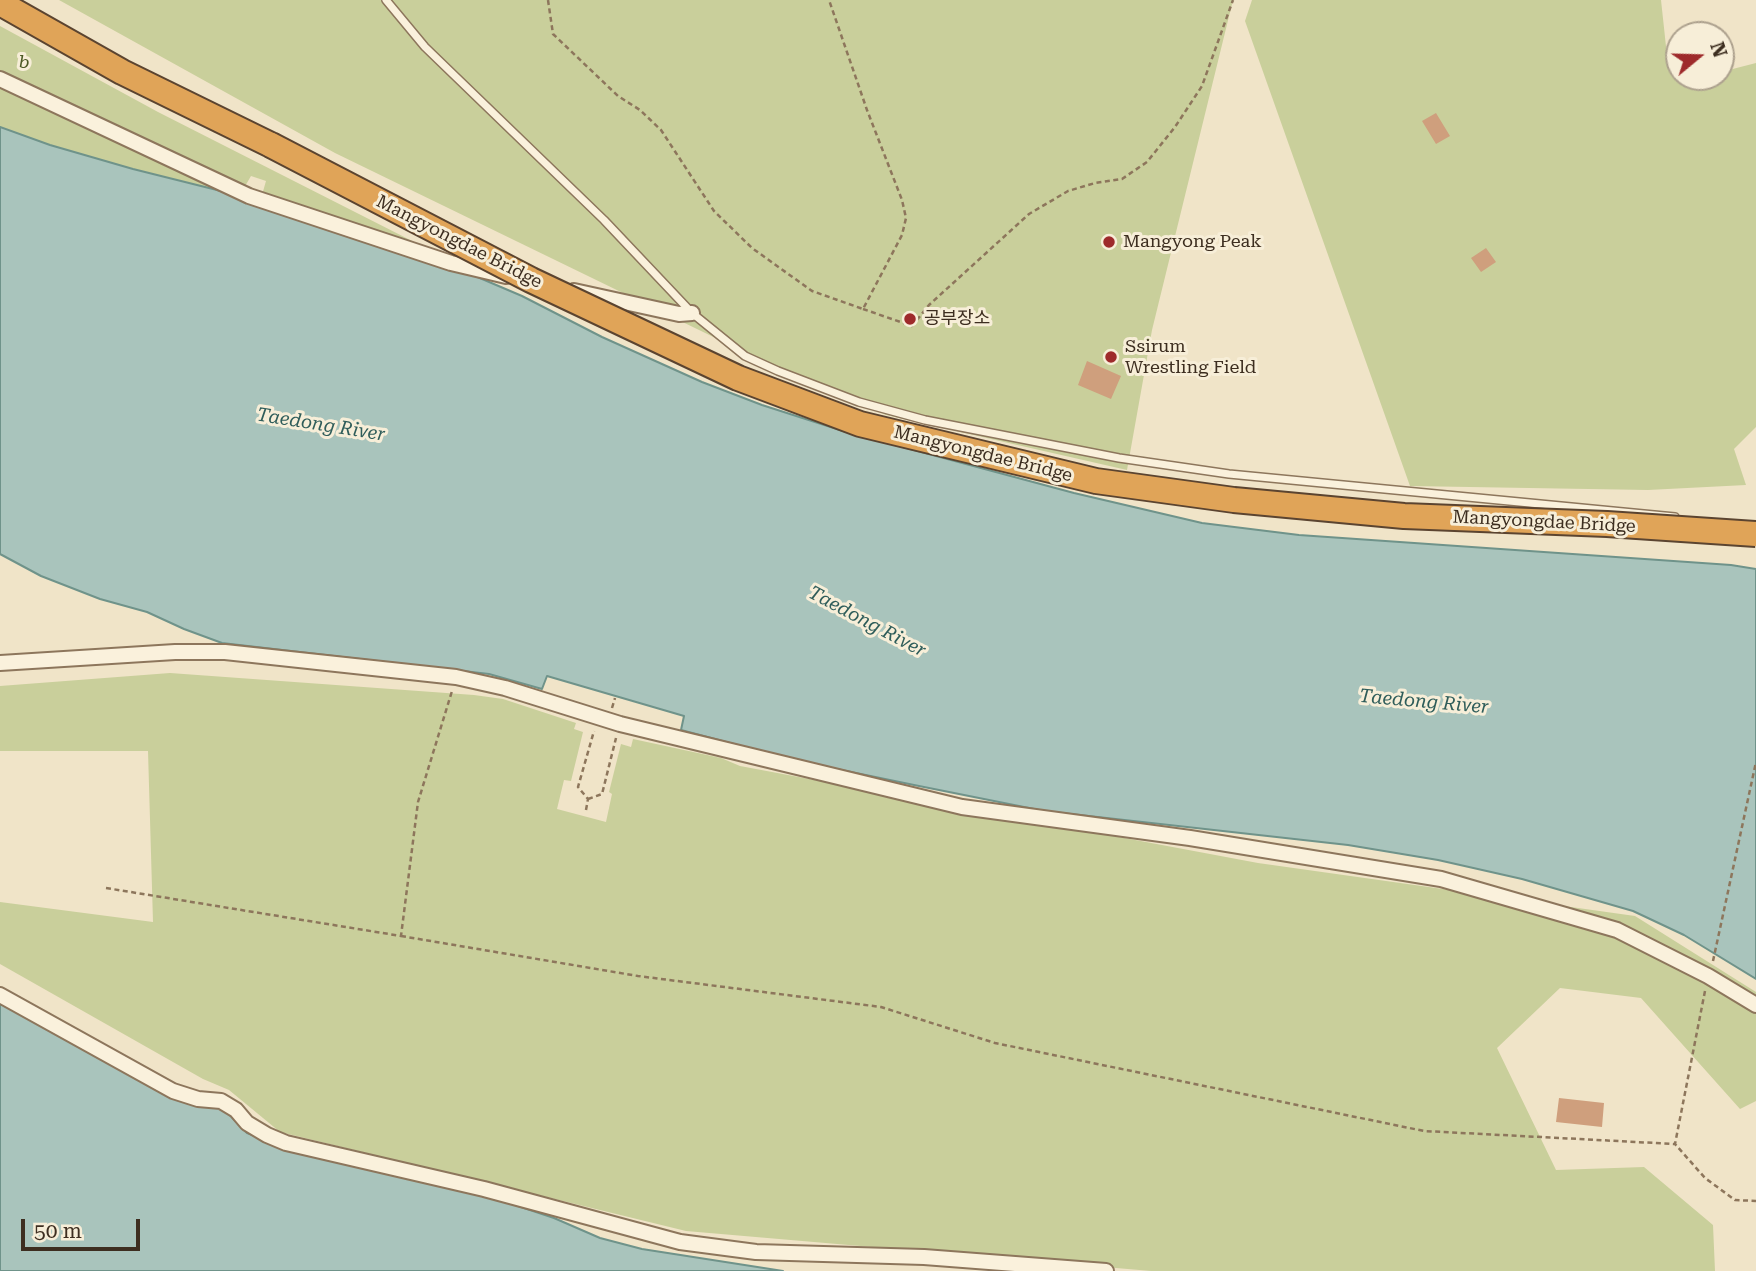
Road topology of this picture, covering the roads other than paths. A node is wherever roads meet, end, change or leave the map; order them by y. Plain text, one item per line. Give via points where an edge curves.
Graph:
1 (386, 0) edge
2 (0, 3) edge
3 (0, 79) edge
4 (692, 313) junction
5 (1680, 517) dead end
6 (1731, 523) dead end
7 (1756, 525) edge
8 (1756, 534) edge
9 (0, 663) edge
10 (0, 995) edge
11 (1756, 1005) edge
12 (1106, 1271) edge

1 - 4 lane via 425,47 604,220
2 - 8 highway, Mangyongdae Bridge, bridge via 122,72 531,280 738,378 860,424 1097,481 1234,500 1404,516
3 - 4 street via 248,195 451,263 679,314
4 - 5 lane via 745,356 859,402 925,420 1229,474
6 - 7 lane
9 - 11 street via 225,652 456,677 620,724 962,807 1441,879 1617,930
10 - 12 street via 173,1091 221,1101 247,1123 286,1143 484,1189 680,1242 756,1252 924,1257

